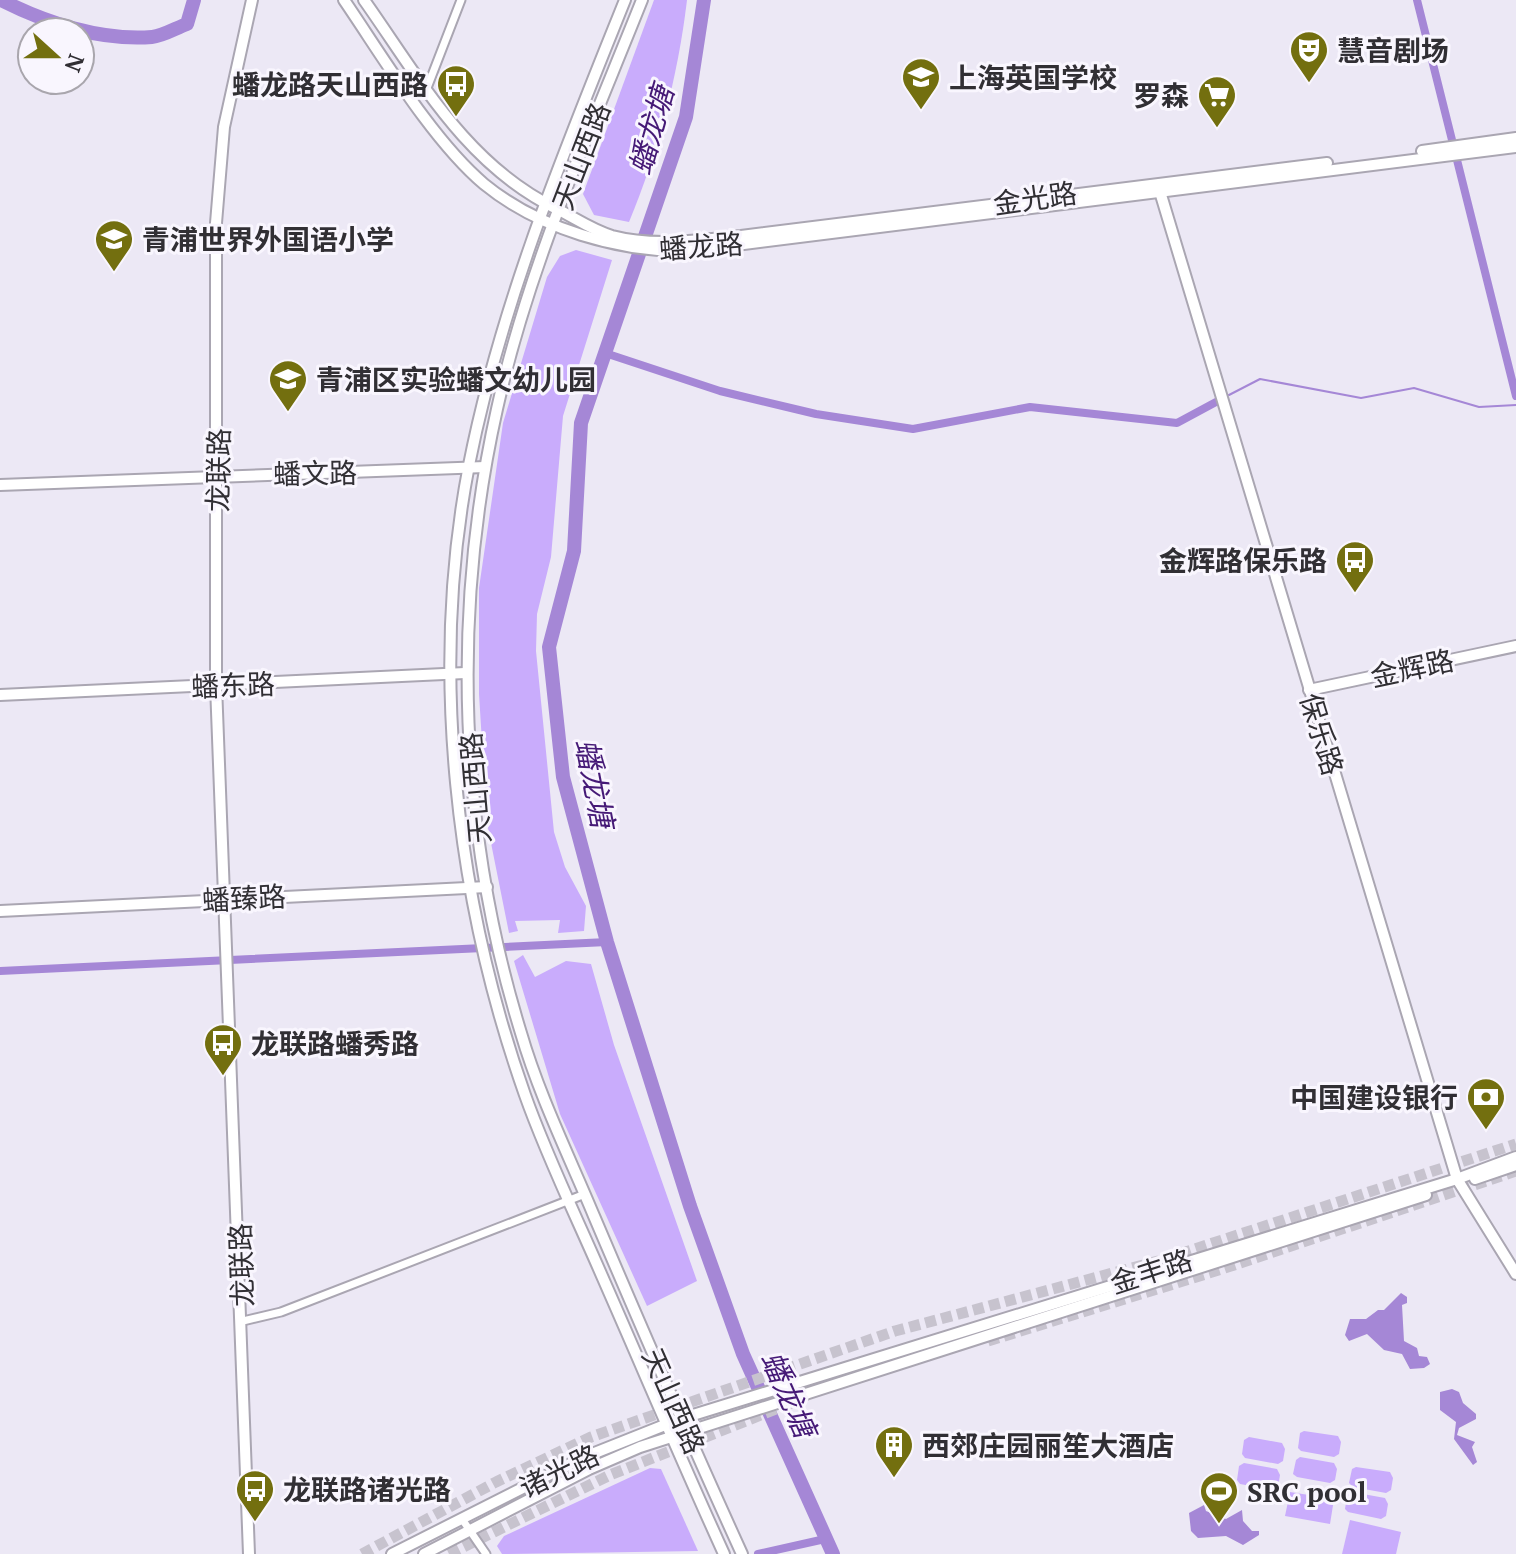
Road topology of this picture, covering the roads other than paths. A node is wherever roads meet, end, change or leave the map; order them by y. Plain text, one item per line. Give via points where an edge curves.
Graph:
1 (252, 0) edge
2 (344, 0) edge
3 (364, 0) edge
4 (461, 0) edge
5 (625, 0) edge
6 (642, 0) edge
7 (427, 88) junction
8 (1516, 138) edge
9 (1516, 147) edge
10 (1471, 148) junction
11 (1158, 186) junction
12 (544, 204) junction
13 (559, 210) junction
14 (539, 216) junction
15 (555, 223) junction
16 (611, 240) junction
17 (485, 467) junction
18 (468, 470) junction
19 (218, 475) junction
20 (0, 485) edge
21 (1516, 646) edge
22 (465, 673) junction
23 (449, 676) junction
24 (216, 685) junction
25 (1309, 690) junction
26 (0, 695) edge
27 (487, 887) junction
28 (470, 888) junction
29 (225, 899) junction
30 (0, 911) edge
31 (1516, 1157) edge
32 (1516, 1165) edge
33 (1458, 1181) junction
34 (585, 1194) junction
35 (568, 1200) junction
36 (1516, 1274) edge
37 (243, 1321) junction
38 (787, 1394) junction
39 (680, 1419) junction
40 (664, 1425) junction
41 (687, 1433) junction
42 (671, 1438) junction
43 (462, 1519) junction
44 (470, 1531) junction
45 (249, 1554) edge
46 (392, 1554) edge
47 (424, 1554) edge
48 (486, 1554) edge
49 (724, 1554) edge
50 (742, 1554) edge

1 - 19 street, 龙联路 via 224,127 216,223
2 - 14 street, 蟠龙路 via 405,92 473,172 504,198
3 - 7 street
4 - 7 street
5 - 12 street, 天山西路
6 - 13 street, 天山西路
7 - 12 street via 481,159
8 - 10 street
9 - 10 street
10 - 11 street
10 - 11 street
11 - 16 street, 蟠龙路 via 670,246
11 - 25 street, 保乐路
12 - 13 street
12 - 14 street, 天山西路
13 - 15 street, 天山西路
13 - 16 street
14 - 15 street, 蟠龙路
14 - 18 street, 天山西路 via 488,380
15 - 16 street, 蟠龙路
15 - 17 street, 天山西路 via 520,321
17 - 18 street, 蟠文路
17 - 22 street, 天山西路 via 472,555
18 - 19 street, 蟠文路
18 - 23 street, 天山西路
19 - 20 street, 蟠文路
19 - 24 street, 龙联路
21 - 25 street, 金辉路
22 - 23 street, 蟠东路
22 - 27 street, 天山西路
23 - 24 street, 蟠东路
23 - 28 street, 天山西路
24 - 26 street, 蟠东路
24 - 29 street, 龙联路
25 - 33 street, 保乐路
27 - 28 street, 蟠臻路
27 - 34 street, 天山西路 via 521,1036
28 - 29 street, 蟠臻路
28 - 35 street, 天山西路 via 525,1095
29 - 30 street, 蟠臻路
29 - 37 street, 龙联路
31 - 33 street
32 - 33 street
33 - 36 street, 保乐路
33 - 38 street
34 - 35 street
34 - 39 street, 天山西路
35 - 37 street via 281,1312
35 - 40 street, 天山西路
37 - 45 street, 龙联路
38 - 39 street, 诸光路
38 - 41 street
39 - 40 street, 诸光路
39 - 41 street, 天山西路
40 - 42 street, 天山西路
40 - 43 street, 诸光路 via 582,1458
41 - 42 street
41 - 50 street, 天山西路
42 - 44 street via 589,1469
42 - 49 street, 天山西路
43 - 44 street
43 - 46 street, 诸光路
44 - 47 street
44 - 48 street

